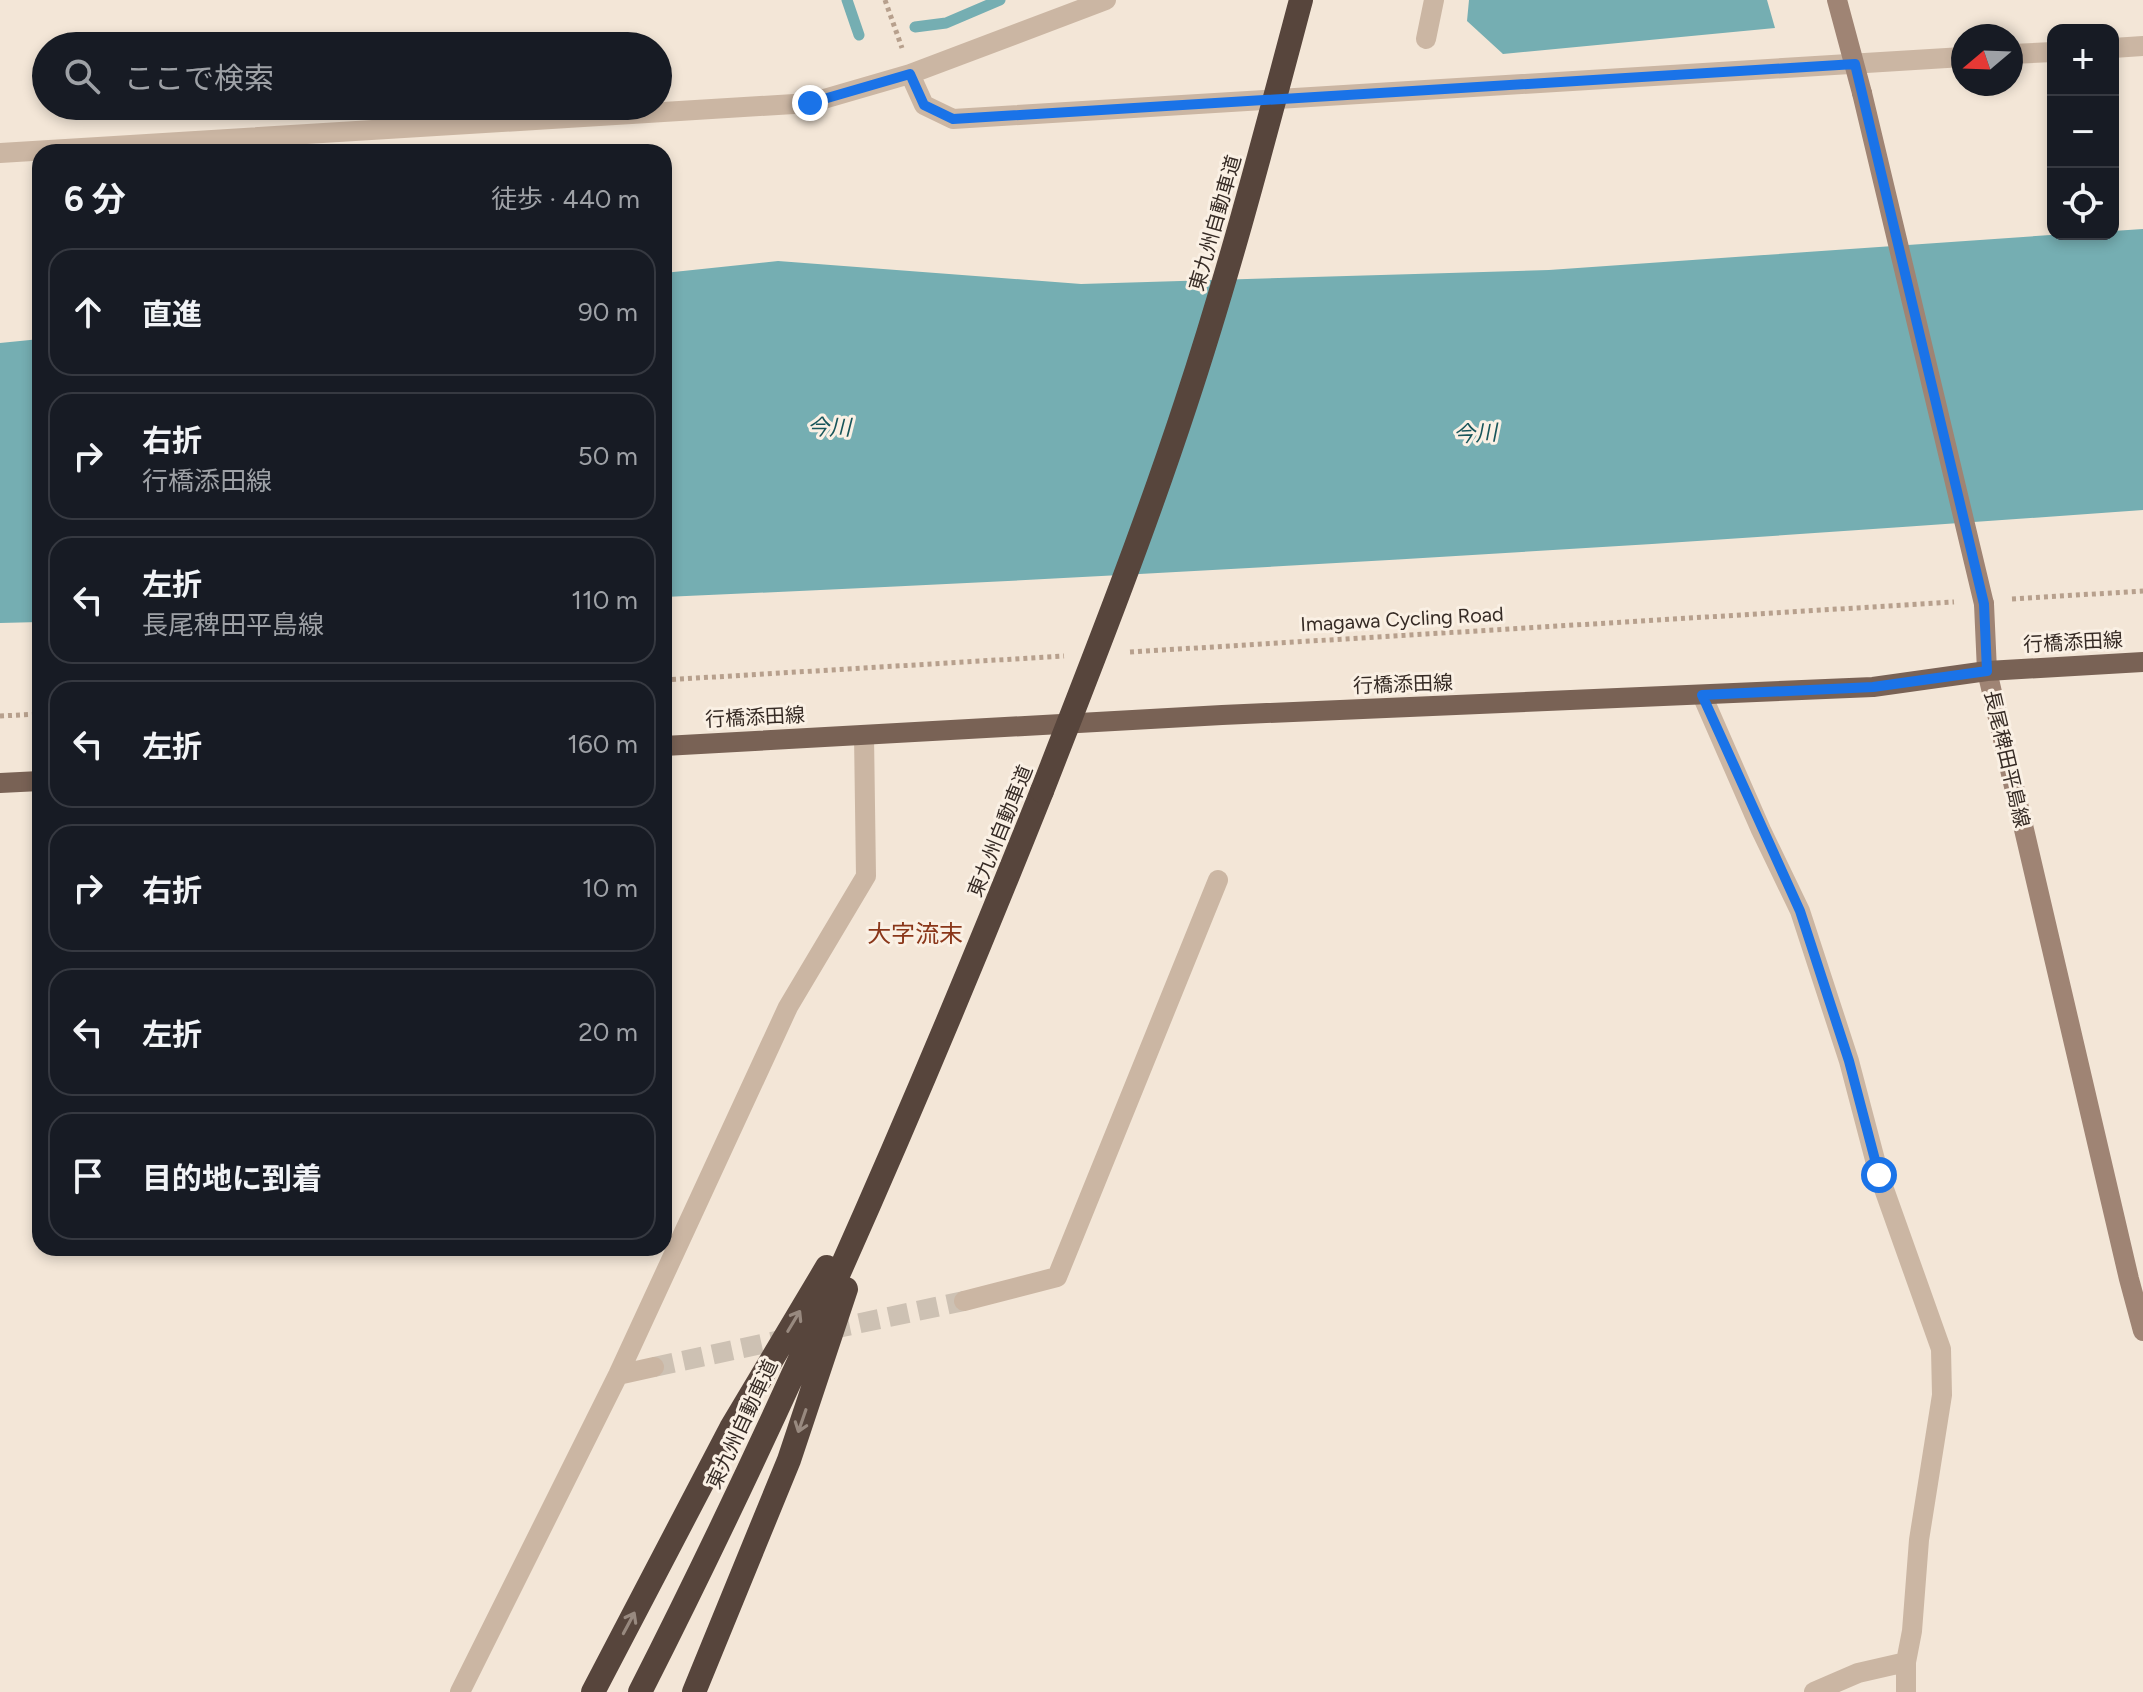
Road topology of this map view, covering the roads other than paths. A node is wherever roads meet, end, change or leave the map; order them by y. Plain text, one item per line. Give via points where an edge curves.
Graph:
1 (1106, 0) edge
2 (1301, 0) edge
3 (1434, 0) edge
4 (1837, 0) edge
5 (1426, 39) dead end
6 (2143, 46) edge
7 (2119, 48) edge
8 (2047, 52) edge
9 (2023, 53) edge
10 (1951, 58) edge
11 (1855, 64) junction
12 (910, 74) junction
13 (672, 112) edge
14 (535, 120) edge
15 (146, 144) edge
16 (32, 151) edge
17 (0, 153) edge
18 (2143, 662) edge
19 (1987, 671) junction
20 (1702, 695) junction
21 (864, 735) junction
22 (672, 746) edge
23 (32, 781) edge
24 (0, 783) edge
25 (1218, 880) dead end
26 (889, 1162) junction
27 (964, 1301) tunnel mouth
28 (2143, 1331) edge
29 (654, 1367) tunnel mouth
30 (618, 1375) junction
31 (1906, 1662) junction
32 (460, 1692) edge
33 (593, 1692) edge
34 (640, 1692) edge
35 (694, 1692) edge
36 (1814, 1692) edge
37 (1906, 1692) edge

1 - 12 street
2 - 26 highway, 東九州自動車道, bridge via 1235,245 1108,624
3 - 5 street
4 - 11 main road, 長尾稗田平島線
6 - 7 street
8 - 9 street
10 - 11 street
11 - 12 street via 953,119 924,105
11 - 19 main road, 長尾稗田平島線, bridge via 1984,601
12 - 13 street via 810,103
14 - 15 street
16 - 17 street
18 - 19 main road, 行橋添田線
19 - 20 main road, 行橋添田線 via 1873,687
19 - 28 main road, 長尾稗田平島線
20 - 21 main road, 行橋添田線
20 - 31 street via 1800,911 1879,1175 1941,1349 1942,1395
21 - 22 main road, 行橋添田線
21 - 30 street via 866,876 788,1007
23 - 24 main road
25 - 27 street via 1057,1277
33 -> 26 highway via 731,1428
26 - 34 highway, 東九州自動車道
26 -> 35 highway via 789,1460
29 - 30 street
30 - 32 street
31 - 36 street via 1858,1673
31 - 37 street

